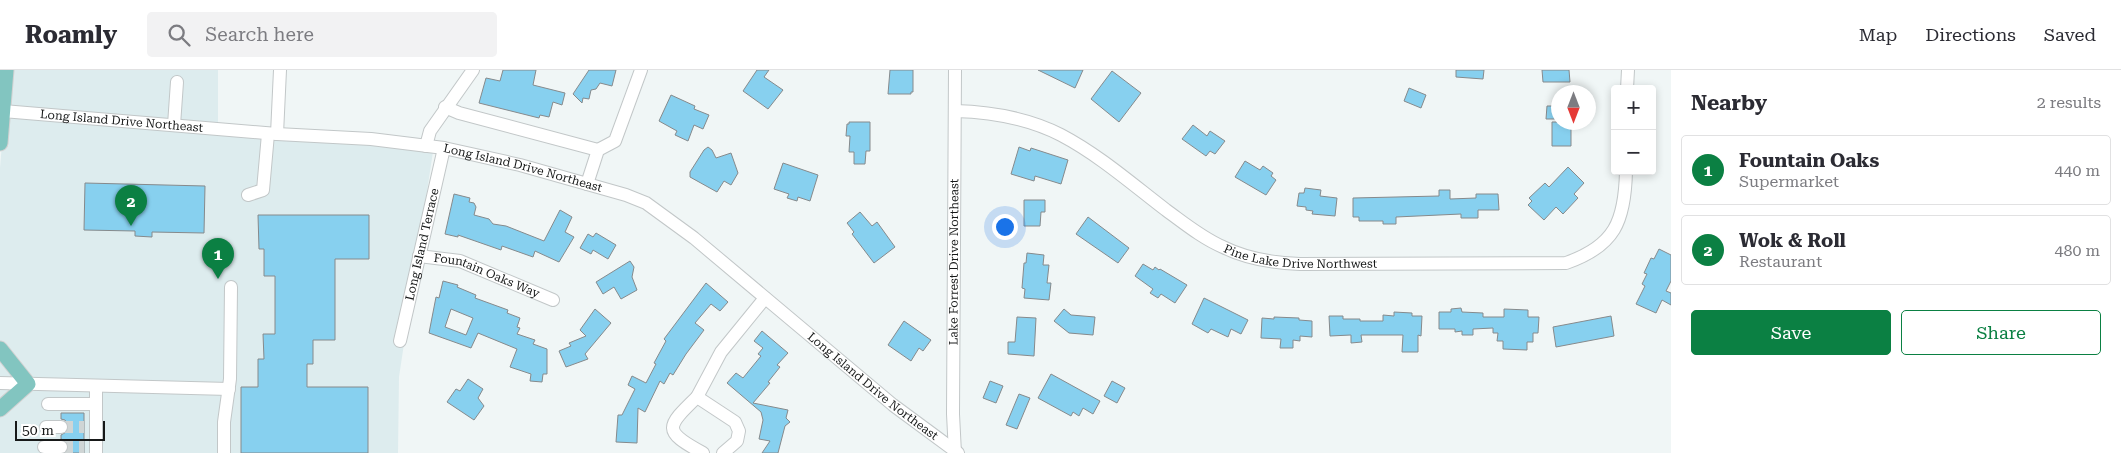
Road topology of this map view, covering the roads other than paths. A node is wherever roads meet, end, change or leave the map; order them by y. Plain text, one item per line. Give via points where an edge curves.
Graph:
1 (280, 70) edge
2 (473, 70) edge
3 (641, 70) edge
4 (955, 70) edge
5 (1628, 70) edge
6 (4, 80) edge
7 (177, 82) dead end
8 (1627, 85) edge
9 (445, 107) junction
10 (3, 110) junction
11 (955, 110) junction
12 (174, 125) junction
13 (272, 134) junction
14 (0, 143) edge
15 (426, 146) junction
16 (444, 148) junction
17 (598, 150) junction
18 (1626, 175) edge
19 (586, 184) junction
20 (248, 195) dead end
21 (419, 256) junction
22 (231, 286) dead end
23 (766, 298) junction
24 (553, 300) dead end
25 (400, 340) dead end
26 (0, 349) edge
27 (0, 383) edge
28 (28, 384) junction
29 (96, 386) junction
30 (229, 389) junction
31 (697, 397) junction
32 (48, 404) dead end
33 (96, 404) junction
34 (0, 409) edge
35 (46, 427) dead end
36 (61, 427) tunnel mouth
37 (44, 447) dead end
38 (61, 447) tunnel mouth
39 (92, 449) edge
40 (956, 452) edge
41 (224, 453) edge
42 (703, 453) edge
43 (723, 453) edge

1 - 13 street
2 - 9 street
3 - 17 street via 615,141
4 - 11 street, Lake Forrest Drive Northeast
5 - 8 street
6 - 10 main road
7 - 12 street
9 - 15 street via 430,131
9 - 17 street
10 - 12 street, Long Island Drive Northeast
10 - 14 main road
11 - 18 street, Pine Lake Drive Northwest via 1007,116 1060,134 1095,155 1197,233 1223,248 1277,263 1566,263 1586,256 1616,228 1624,208
11 - 40 street, Lake Forrest Drive Northeast via 953,404
12 - 13 street, Long Island Drive Northeast
13 - 15 street, Long Island Drive Northeast via 371,139
13 - 20 street via 263,190
15 - 16 street, Long Island Drive Northeast
16 - 19 street, Long Island Drive Northeast
16 - 21 street, Long Island Terrace
17 - 19 street
19 - 23 street, Long Island Drive Northeast via 646,203
21 - 24 street, Fountain Oaks Way via 460,261
21 - 25 street, Long Island Terrace
22 - 30 street
23 - 31 street via 721,352
23 - 40 street, Long Island Drive Northeast via 893,405
26 - 28 main road
27 - 28 street
28 - 29 street
28 - 34 main road
29 - 30 street
29 - 33 street
30 - 41 street
31 - 42 street via 677,417 673,426 681,442
31 - 43 street via 735,422 739,431 737,441
32 - 33 street
33 - 39 street via 90,427
35 - 36 street
37 - 38 street

